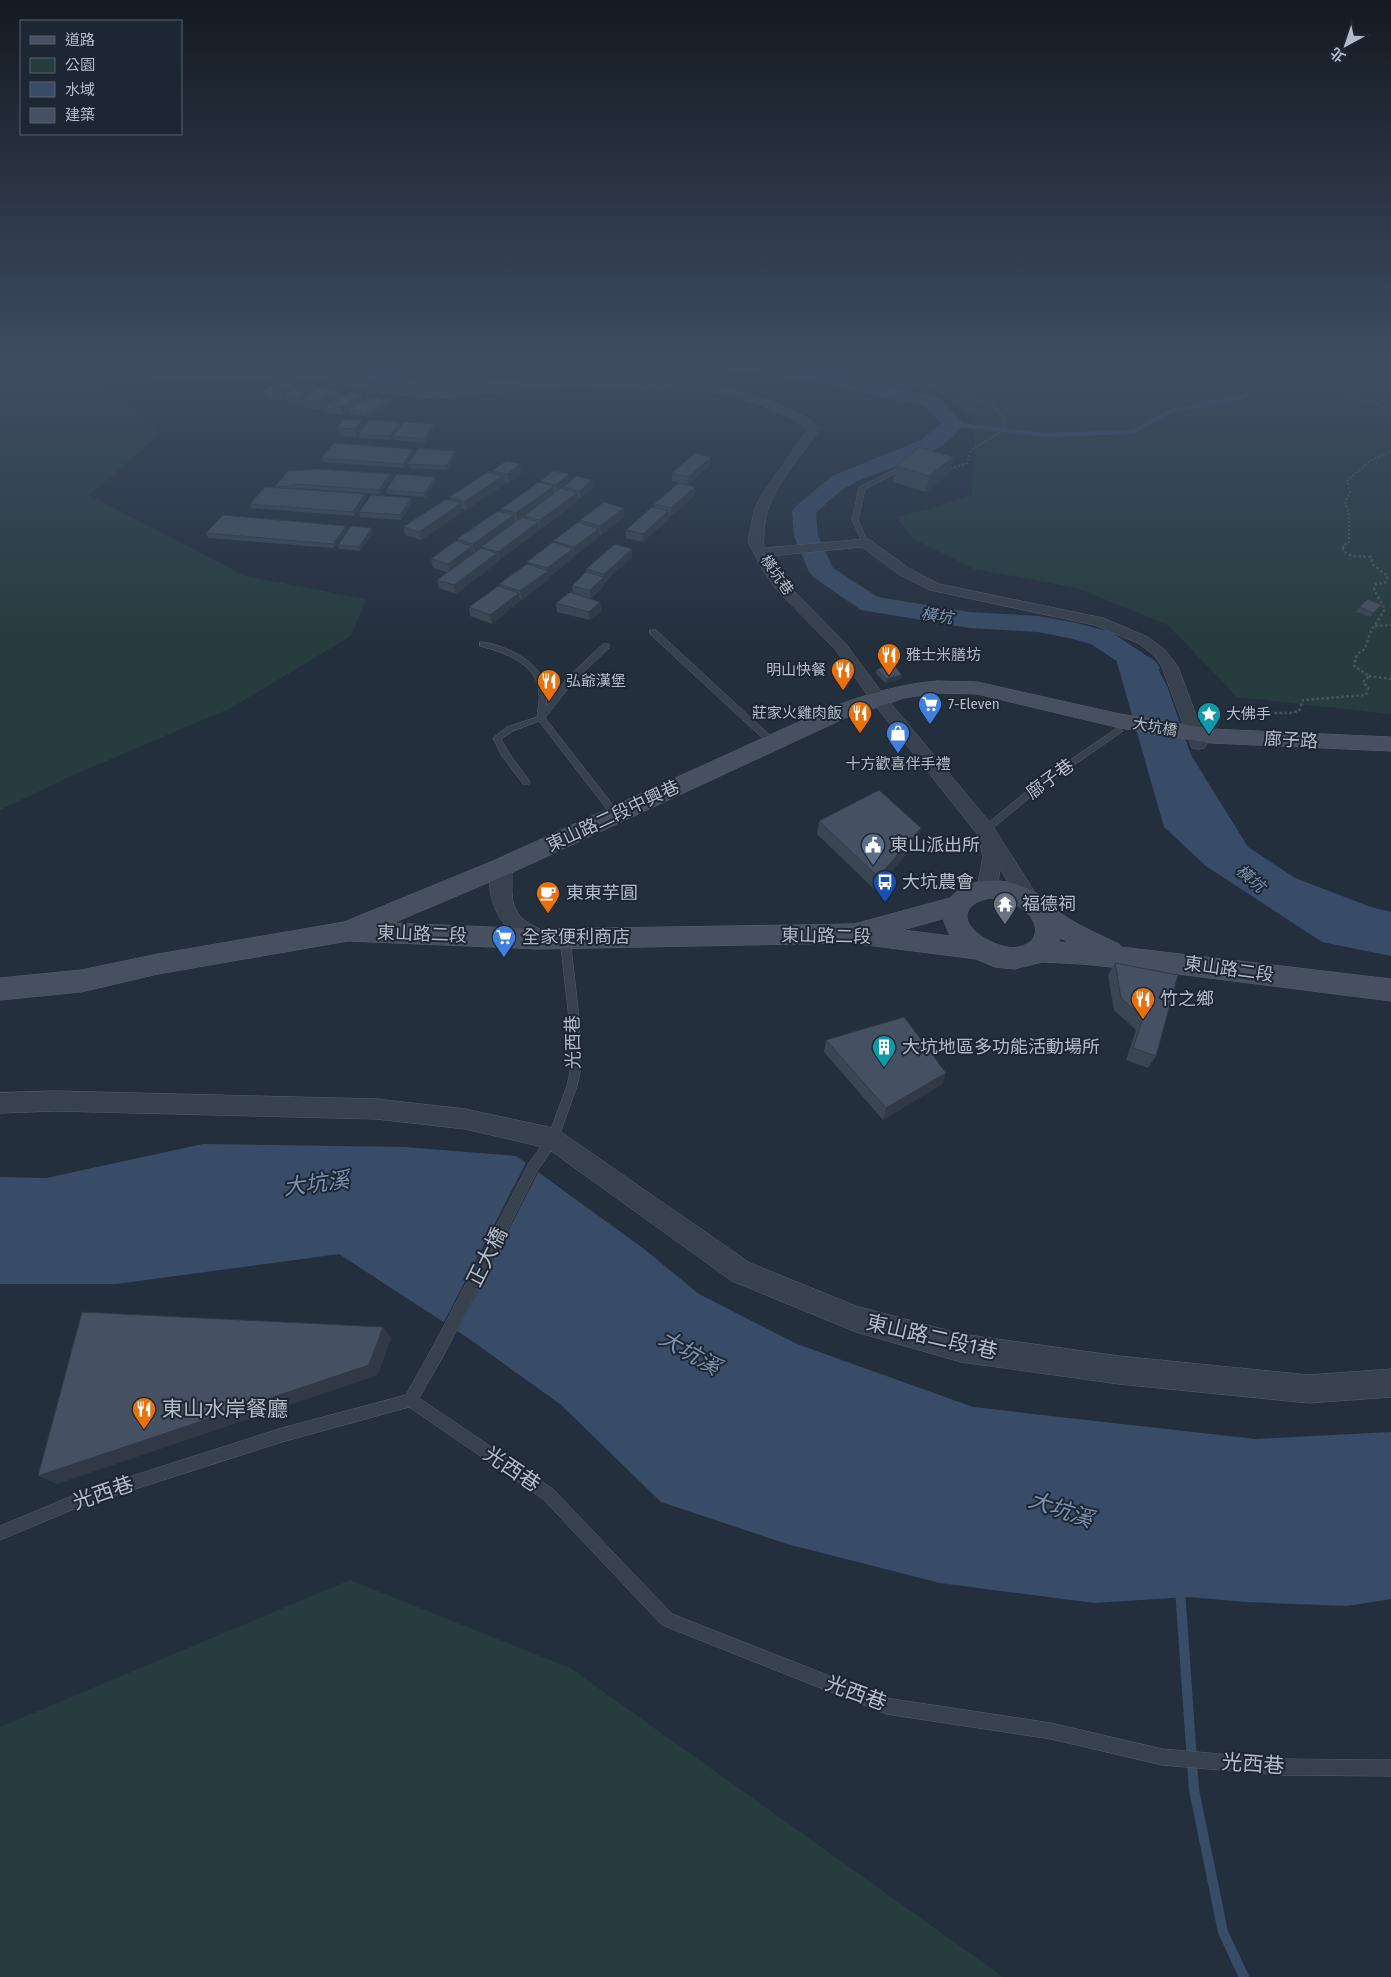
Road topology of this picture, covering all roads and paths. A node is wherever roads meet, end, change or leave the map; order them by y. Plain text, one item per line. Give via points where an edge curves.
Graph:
1 (793, 458) edge
2 (969, 458) edge
3 (1375, 458) edge
4 (916, 461) joint
5 (865, 543) junction
6 (761, 552) junction
7 (1391, 625) edge
8 (1374, 626) junction
9 (653, 632) dead end
10 (482, 644) dead end
11 (606, 646) dead end
12 (1368, 676) junction
13 (1391, 679) edge
14 (877, 697) junction
15 (1254, 713) dead end
16 (541, 718) junction
17 (1121, 728) junction
18 (1194, 739) junction
19 (774, 743) junction
20 (1391, 744) edge
21 (1391, 759) edge
22 (526, 782) dead end
23 (616, 814) junction
24 (985, 830) junction
25 (502, 867) junction
26 (987, 889) junction
27 (957, 906) junction
28 (1038, 908) junction
29 (348, 931) junction
30 (851, 934) junction
31 (553, 938) junction
32 (976, 949) junction
33 (1037, 951) junction
34 (1120, 956) junction
35 (82, 981) junction
36 (0, 989) edge
37 (1391, 990) edge
38 (0, 1009) edge
39 (0, 1103) edge
40 (553, 1139) junction
41 (533, 1167) joint
42 (1391, 1383) edge
43 (410, 1400) junction
44 (0, 1533) edge
45 (1391, 1768) edge

1 - 6 street, 橫坑巷 via 768,494 755,529 755,542
2 - 4 path via 967,464 949,471
3 - 8 path via 1347,481 1350,492 1344,502 1352,518 1349,542 1343,546 1343,551 1352,556 1371,557 1373,566 1388,576 1385,583 1376,584 1374,590 1385,609
4 - 5 lane via 862,488 855,520
5 - 6 street
5 - 18 street via 905,572 935,587 1098,621 1143,640 1160,653 1170,667
6 - 14 street, 橫坑巷 via 782,587 840,646
7 - 8 path
8 - 12 path via 1365,649 1357,654 1354,666
9 - 19 lane
10 - 16 lane via 500,648 530,666 543,690
11 - 16 lane via 570,680
12 - 13 path
12 - 15 path via 1362,682 1368,688 1366,695 1303,700 1299,711 1290,714
14 - 17 main road, 東山路二段中興巷 via 974,699
14 - 19 main road, 東山路二段中興巷
14 - 24 street, 橫坑巷
16 - 22 lane via 510,729 497,738
16 - 23 lane
17 - 18 main road, 大坑橋
17 - 24 lane, 廍子巷 via 1041,784
18 - 20 main road, 廍子路
18 - 21 main road, 廍子路 via 1298,755
19 - 23 main road, 東山路二段中興巷
23 - 25 main road, 東山路二段中興巷
24 - 26 street via 993,857
24 - 28 street, 橫坑巷
25 - 29 main road, 東山路二段中興巷
25 - 31 street via 501,897 517,927
26 - 27 main road via 969,895
26 - 28 main road via 1010,892
27 - 30 main road
27 - 32 main road via 954,916 956,928
28 - 33 main road via 1048,926 1048,937
28 - 34 main road via 1082,938
29 - 31 main road, 東山路二段
29 - 35 main road, 東山路二段 via 158,964
30 - 31 main road, 東山路二段
30 - 32 main road, 東山路二段
31 - 40 lane, 光西巷 via 574,1018 575,1072
32 - 33 main road via 1003,958 1019,958
33 - 34 main road, 東山路二段
34 - 37 main road, 東山路二段
35 - 36 main road, 東山路二段
35 - 38 main road, 東山路二段
39 - 40 street via 65,1101 376,1108 465,1119
40 - 41 lane, 光西巷
40 - 42 street, 東山路二段1巷 via 741,1272 856,1319 961,1348 1119,1370 1309,1389
41 - 43 lane, 正大橋
43 - 44 lane, 光西巷 via 282,1435 88,1497
43 - 45 lane, 光西巷 via 548,1494 667,1620 886,1706 1051,1730 1162,1757 1280,1767

